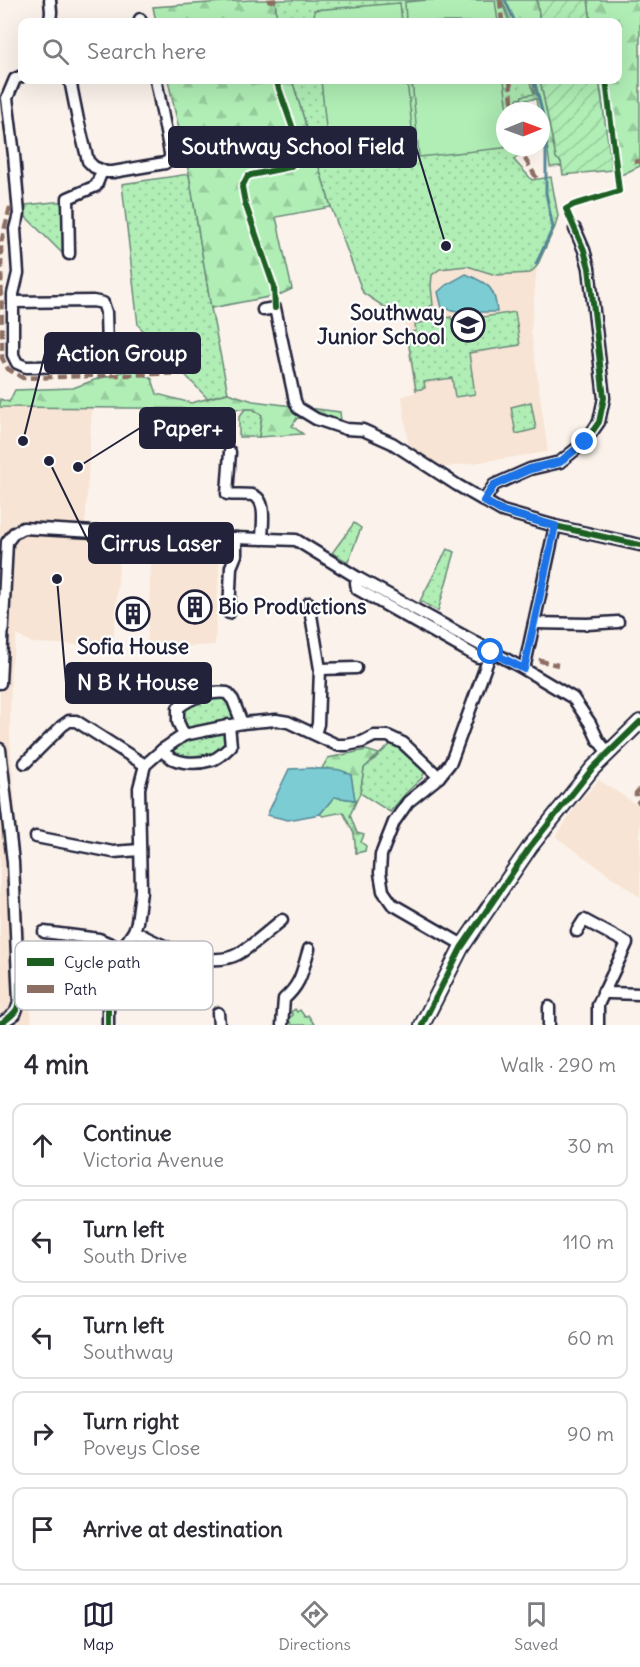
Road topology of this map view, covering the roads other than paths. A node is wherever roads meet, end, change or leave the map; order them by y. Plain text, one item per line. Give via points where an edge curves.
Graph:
1 (50, 0) edge
2 (50, 18) edge
3 (18, 78) edge
4 (71, 84) edge
5 (157, 84) edge
6 (102, 171) junction
7 (575, 229) dead end
8 (69, 254) dead end
9 (13, 298) junction
10 (262, 310) dead end
11 (230, 453) dead end
12 (484, 501) junction
13 (555, 526) junction
14 (236, 538) junction
15 (262, 539) junction
16 (640, 545) edge
17 (309, 603) dead end
18 (229, 613) dead end
19 (618, 622) dead end
20 (534, 623) junction
21 (491, 652) junction
22 (356, 668) dead end
23 (320, 669) junction
24 (524, 669) junction
25 (0, 683) edge
26 (640, 722) edge
27 (242, 723) junction
28 (229, 725) junction
29 (315, 734) junction
30 (184, 735) junction
31 (0, 749) edge
32 (162, 750) junction
33 (608, 753) junction
34 (25, 763) dead end
35 (145, 765) junction
36 (439, 777) junction
37 (36, 837) dead end
38 (140, 850) junction
39 (282, 920) dead end
40 (134, 931) junction
41 (44, 932) dead end
42 (577, 932) dead end
43 (16, 941) edge
44 (104, 941) edge
45 (127, 941) edge
46 (153, 941) edge
47 (463, 945) junction
48 (309, 949) dead end
49 (213, 958) edge
50 (603, 992) junction
51 (640, 994) edge
52 (549, 1007) dead end
53 (16, 1010) edge
54 (218, 1013) dead end
55 (0, 1024) edge
56 (219, 1025) edge
57 (282, 1025) edge
58 (422, 1025) edge
59 (549, 1025) edge
60 (598, 1025) edge

1 - 2 street
3 - 9 street via 7,98 19,214 15,229 18,273
4 - 6 street via 88,161
5 - 6 street via 170,159 165,163
6 - 8 street via 96,186 68,198
7 - 12 street via 589,268 604,398 599,422 585,442 560,462 530,469 494,485
9 - 9 street via 13,355 17,363 26,367 87,366 107,349 103,303
10 - 12 street via 275,308 298,408 316,419 363,430 392,442
11 - 15 street via 227,494 253,495 259,499
12 - 13 street via 502,511
13 - 16 street
13 - 20 street
14 - 15 street
14 - 18 street
14 - 25 street via 23,528 14,533 7,542
15 - 21 street via 296,540
17 - 23 street
19 - 20 street
20 - 24 street
21 - 24 street
21 - 36 street via 451,762
22 - 23 street
23 - 29 street
24 - 33 street via 573,698
26 - 33 street
27 - 28 street
27 - 29 street via 276,720
27 - 30 street via 233,700 227,693 218,692 185,701 178,708 178,722
28 - 30 street
28 - 32 street via 231,746 212,760 175,760
29 - 36 street via 347,746 374,736 388,736 403,743
30 - 32 street
31 - 43 street via 13,862
32 - 35 street
33 - 47 street via 548,822
34 - 35 street via 69,721 76,721
35 - 38 street via 139,788
36 - 47 street via 408,802 394,822 381,855 380,873 383,891 392,904
37 - 38 street via 113,852
38 - 40 street via 141,892
39 - 49 street via 238,954
40 - 45 street
40 - 46 street
41 - 44 street
42 - 50 street via 584,920 627,943
47 - 58 street
48 - 57 street via 300,981 284,999
50 - 51 street
50 - 60 street
52 - 59 street
53 - 55 street
54 - 56 street

